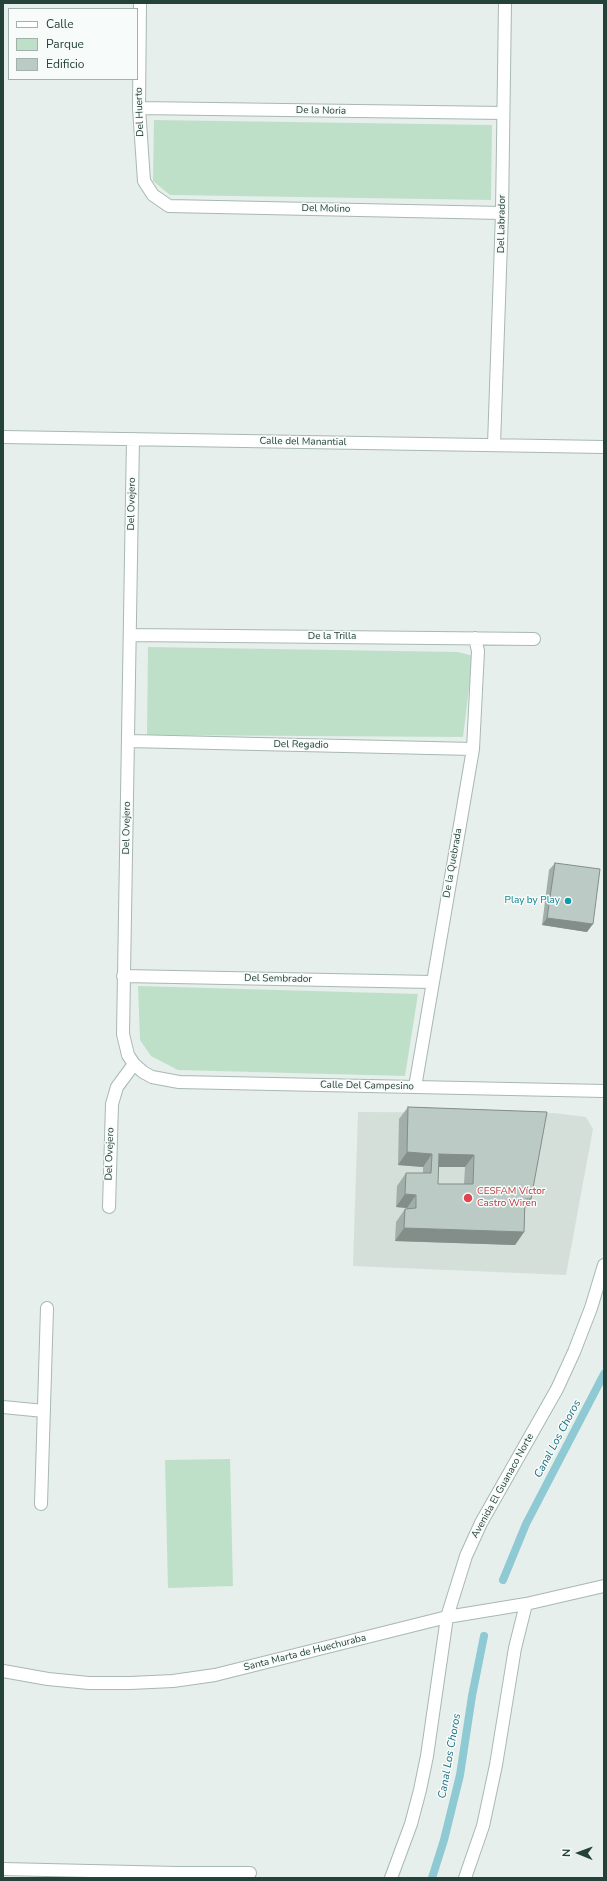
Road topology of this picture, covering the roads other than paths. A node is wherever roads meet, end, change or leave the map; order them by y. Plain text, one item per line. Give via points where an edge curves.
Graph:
1 (140, 3) edge
2 (505, 3) edge
3 (139, 108) junction
4 (503, 113) junction
5 (153, 195) joint
6 (502, 212) junction
7 (3, 436) edge
8 (133, 439) junction
9 (494, 445) junction
10 (604, 447) edge
11 (130, 635) junction
12 (475, 638) junction
13 (534, 639) dead end
14 (129, 742) junction
15 (473, 749) junction
16 (123, 976) junction
17 (432, 982) junction
18 (134, 1064) junction
19 (415, 1087) junction
20 (604, 1091) edge
21 (109, 1207) dead end
22 (604, 1265) edge
23 (47, 1308) dead end
24 (3, 1408) edge
25 (44, 1411) junction
26 (41, 1504) dead end
27 (604, 1586) edge
28 (526, 1604) junction
29 (447, 1617) junction
30 (3, 1671) edge
31 (3, 1869) edge
32 (250, 1873) dead end
33 (176, 1876) edge
34 (391, 1878) edge
35 (465, 1878) edge

1 - 3 street, Del Huerto
2 - 4 street, Del Labrador
3 - 4 street, De la Noria
3 - 5 street, Del Huerto via 144,181
4 - 6 street, Del Labrador
5 - 6 street, Del Molino via 169,206
6 - 9 street, Del Labrador
7 - 8 street, Calle del Manantial
8 - 9 street, Calle del Manantial
8 - 11 street, Del Ovejero
9 - 10 street, Calle del Manantial
11 - 12 street, De la Trilla
11 - 14 street, Del Ovejero
12 - 13 street, De la Trilla
12 - 15 street, De la Quebrada via 478,651
14 - 15 street, Del Regadio
14 - 16 street, Del Ovejero
15 - 17 street, De la Quebrada
16 - 17 street, Del Sembrador
16 - 18 street, Del Ovejero via 123,1034 128,1055
17 - 19 street, De la Quebrada
18 - 19 street, Calle Del Campesino via 152,1077 179,1082
18 - 21 street, Del Ovejero via 117,1087 113,1100
19 - 20 street, Calle Del Campesino
22 - 29 street, Avenida El Guanaco Norte via 574,1352 557,1389 481,1523 466,1556
23 - 25 street
24 - 25 street
25 - 26 street
27 - 28 street, Santa Marta de Huechuraba
28 - 29 street, Santa Marta de Huechuraba
28 - 35 street via 515,1648 496,1765 483,1826
29 - 30 street, Santa Marta de Huechuraba via 215,1675 173,1681 89,1683
29 - 34 street, Avenida El Guanaco Norte via 420,1790 411,1824
31 - 33 street
32 - 33 street

